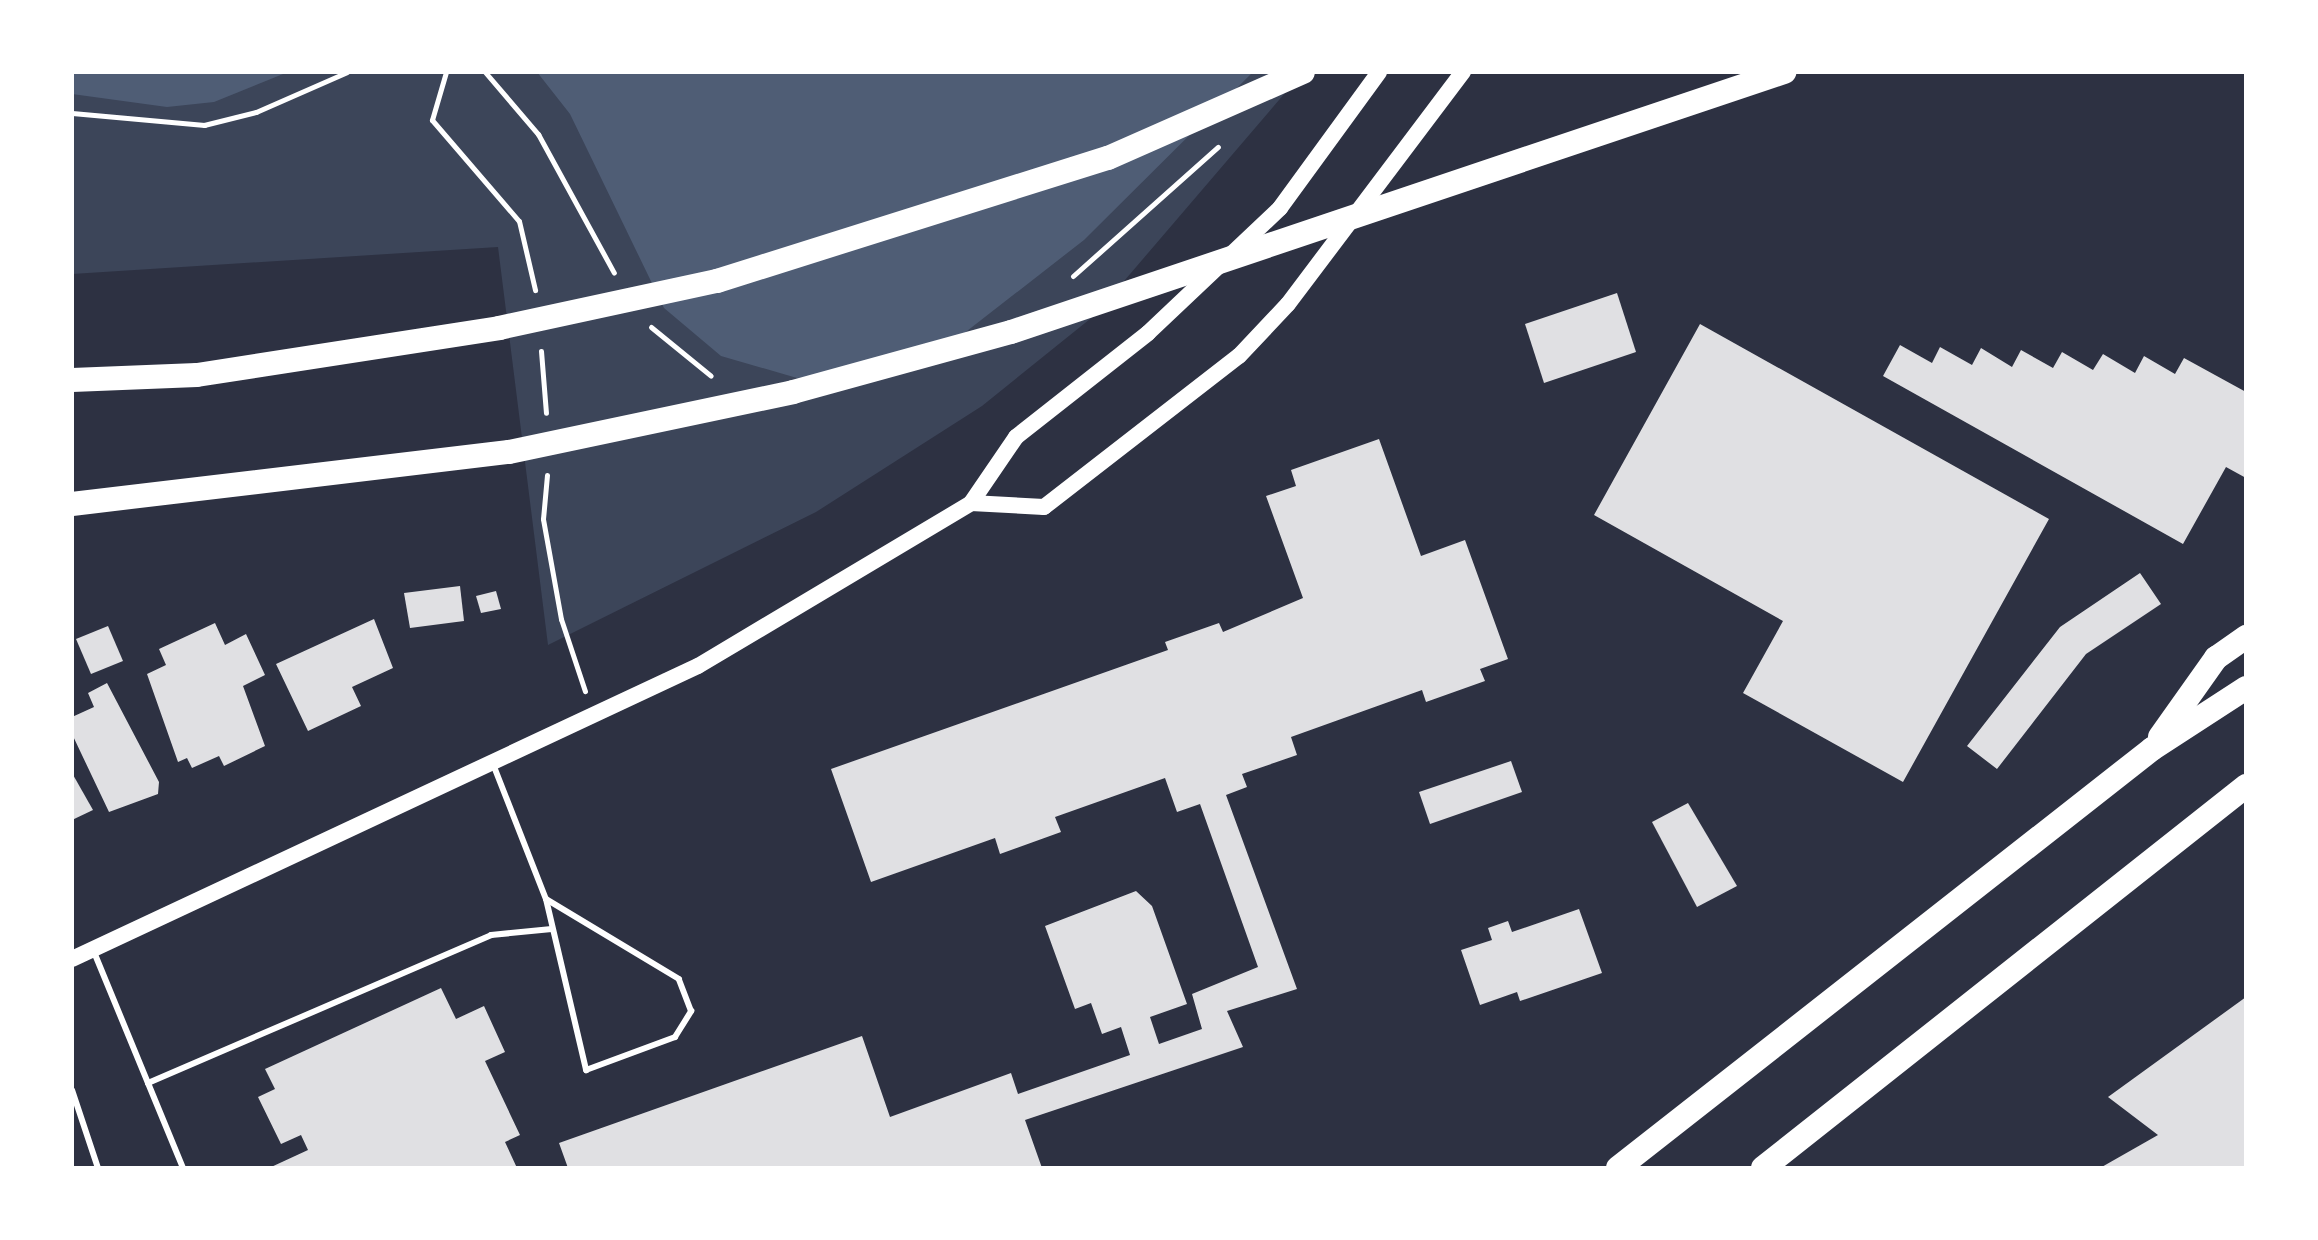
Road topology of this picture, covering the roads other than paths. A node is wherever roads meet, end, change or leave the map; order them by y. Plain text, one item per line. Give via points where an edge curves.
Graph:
1 (1303, 72) edge
2 (1379, 72) edge
3 (1463, 72) edge
4 (1784, 72) edge
5 (72, 380) edge
6 (971, 503) junction
7 (72, 504) edge
8 (2246, 637) edge
9 (2246, 688) edge
10 (2152, 749) junction
11 (492, 761) junction
12 (2246, 786) edge
13 (546, 899) junction
14 (552, 929) junction
15 (93, 950) junction
16 (72, 959) edge
17 (148, 1083) junction
18 (72, 1090) edge
19 (98, 1168) edge
20 (183, 1168) edge
21 (1618, 1168) edge
22 (1763, 1168) edge

1 - 5 highway via 1108,158 909,226 717,281 499,328 197,375
2 - 6 main road via 1280,208 1148,333 1016,437
3 - 6 main road via 1288,304 1239,356 1044,507
4 - 7 highway via 1011,332 793,392 509,452
6 - 11 main road via 698,666
8 - 10 highway via 2216,658
9 - 10 highway
10 - 21 highway
11 - 13 lane
11 - 15 main road
12 - 22 highway
13 - 14 lane
13 - 14 lane via 679,979 691,1011 675,1037 586,1070
14 - 17 lane via 491,935
15 - 16 main road
15 - 17 lane
17 - 20 lane
18 - 19 lane

